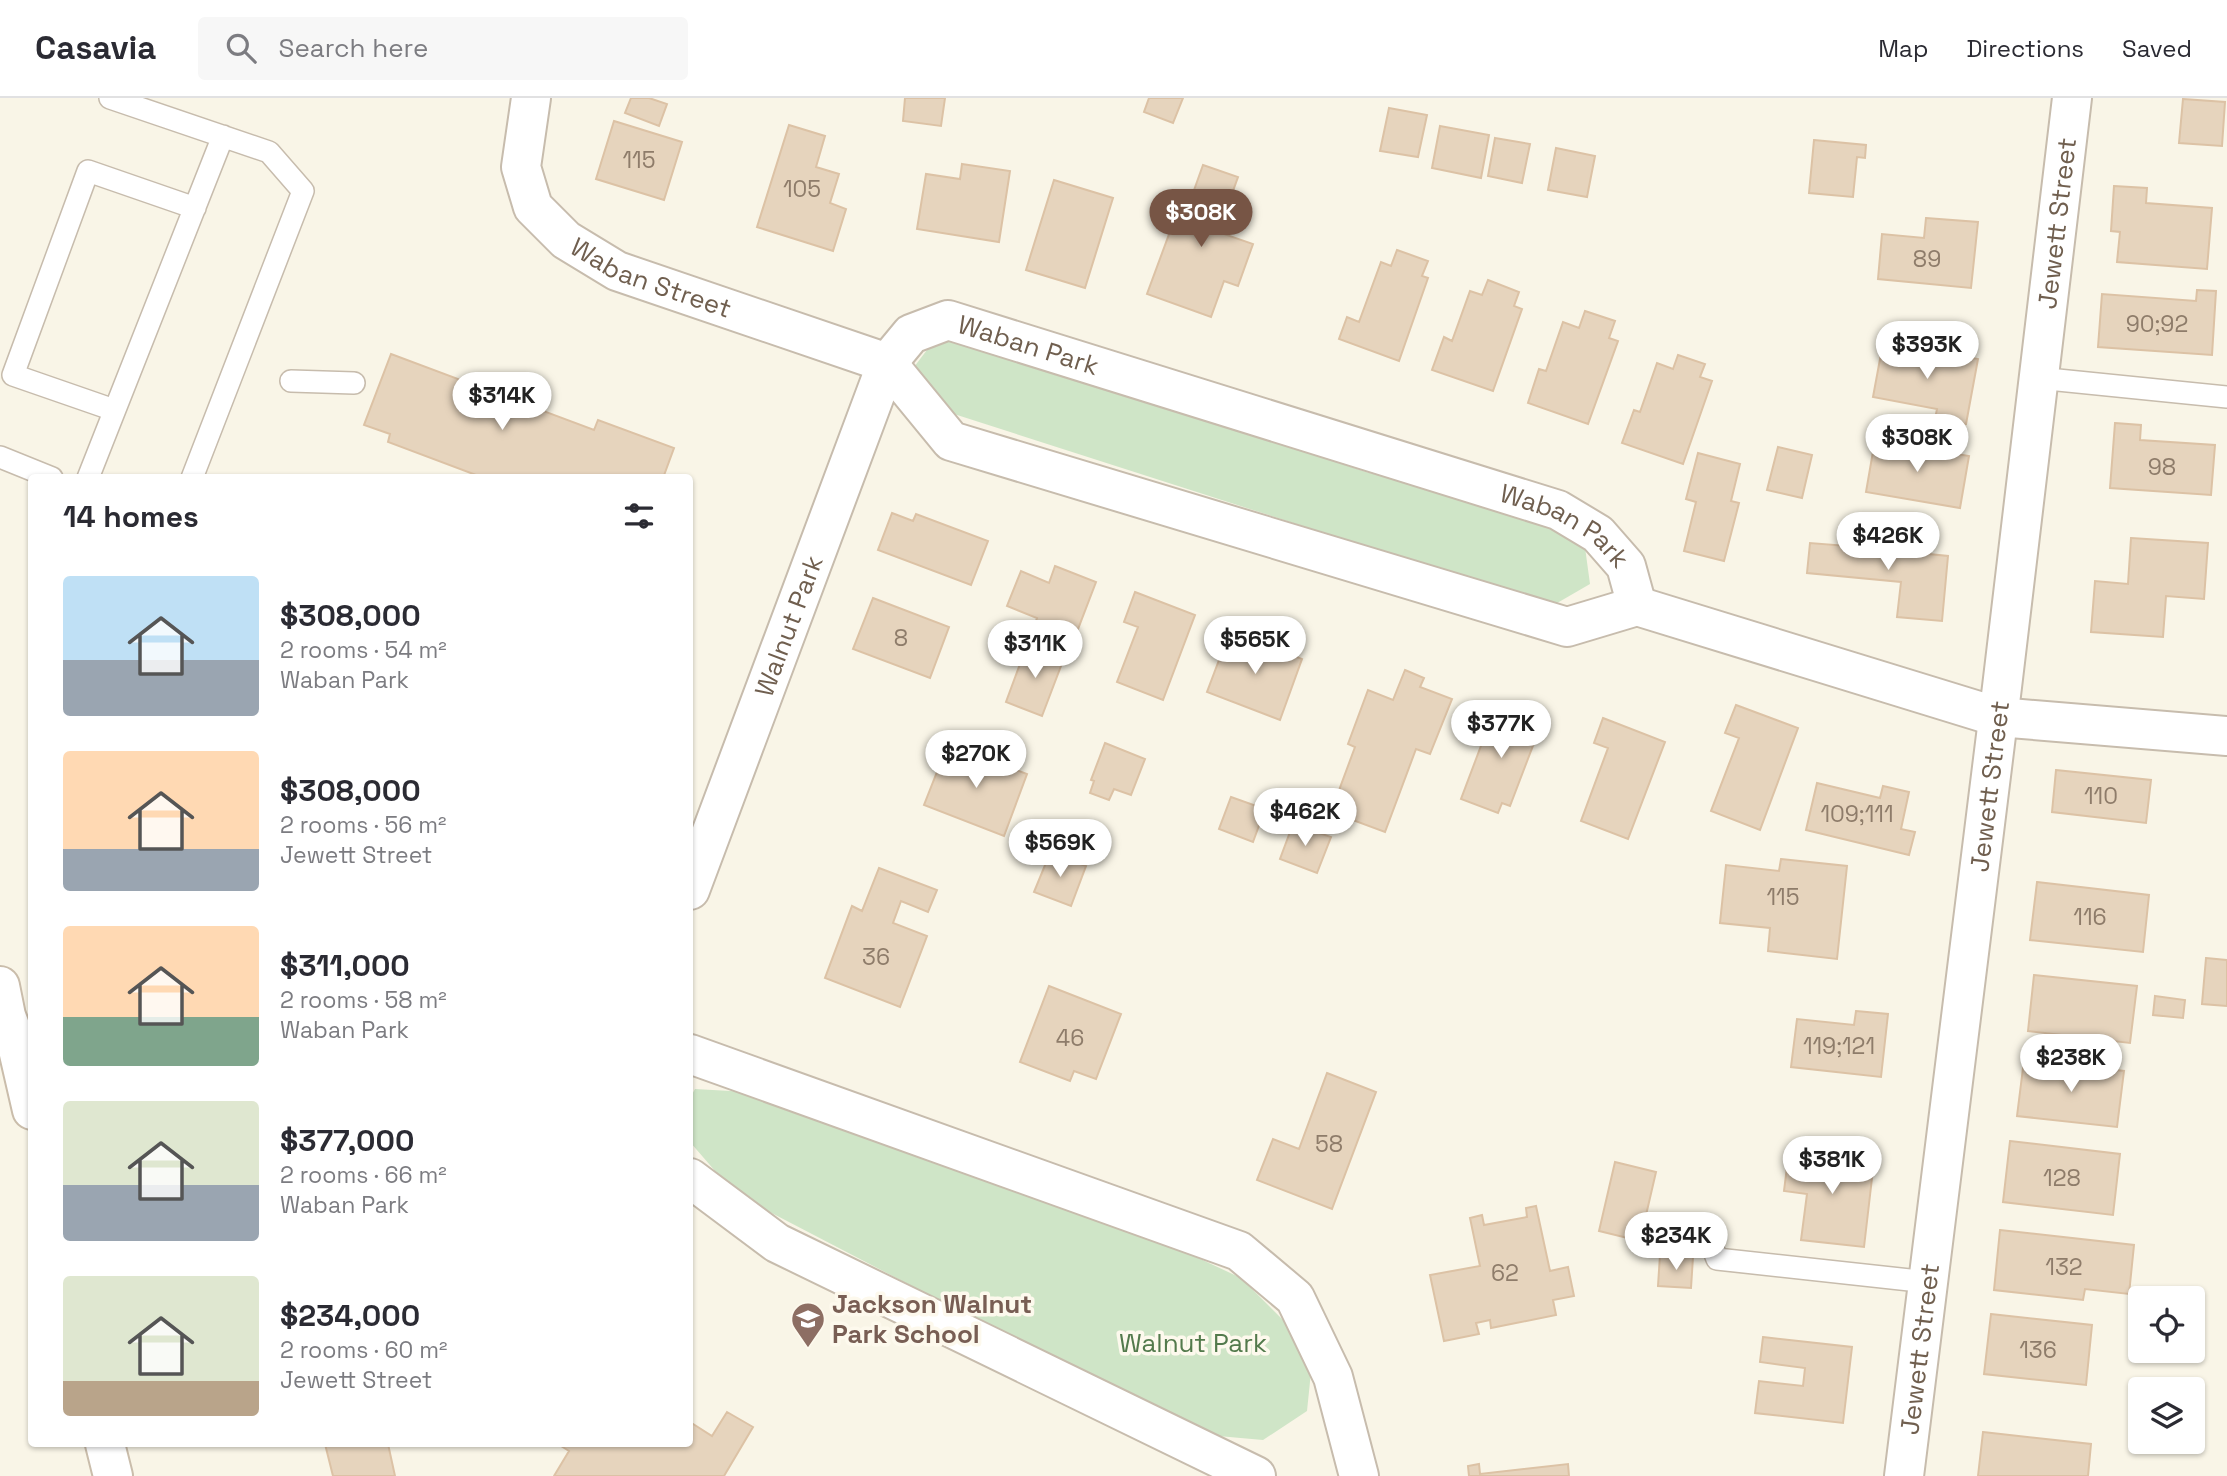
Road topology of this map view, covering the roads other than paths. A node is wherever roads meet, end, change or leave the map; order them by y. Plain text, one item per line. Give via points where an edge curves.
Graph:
1 (110, 98) edge
2 (531, 98) edge
3 (2072, 98) edge
4 (223, 136) junction
5 (195, 208) junction
6 (887, 363) junction
7 (2038, 378) junction
8 (290, 381) dead end
9 (355, 383) dead end
10 (2227, 397) edge
11 (114, 410) junction
12 (0, 457) edge
13 (42, 474) edge
14 (90, 474) edge
15 (193, 474) edge
16 (1637, 606) junction
17 (1998, 717) junction
18 (2227, 736) edge
19 (693, 882) edge
20 (0, 986) edge
21 (8, 1047) edge
22 (693, 1055) edge
23 (28, 1100) edge
24 (693, 1180) edge
25 (1693, 1230) dead end
26 (1928, 1282) junction
27 (106, 1447) edge
28 (113, 1476) edge
29 (1256, 1476) edge
30 (1359, 1476) edge
31 (1904, 1476) edge

1 - 4 lane
2 - 6 street, Waban Street via 521,167 533,208 566,240 617,271
3 - 7 street, Jewett Street
4 - 5 lane
4 - 15 lane via 270,152 303,191
5 - 11 lane
5 - 11 lane via 88,171 13,375
6 - 16 street, Waban Park via 951,441 1567,627
6 - 16 street, Waban Park via 911,334 948,320 1558,510 1598,534 1626,566
6 - 19 street, Walnut Park
7 - 10 lane
7 - 17 street, Jewett Street
8 - 9 lane
11 - 14 lane
12 - 13 lane
16 - 17 street, Waban Park
17 - 18 street
17 - 26 street, Jewett Street
20 - 21 street
21 - 23 street
22 - 30 street via 1239,1251 1295,1298 1334,1377
24 - 29 street via 777,1243
25 - 26 lane via 1712,1246 1717,1259
26 - 31 street, Jewett Street
27 - 28 street

